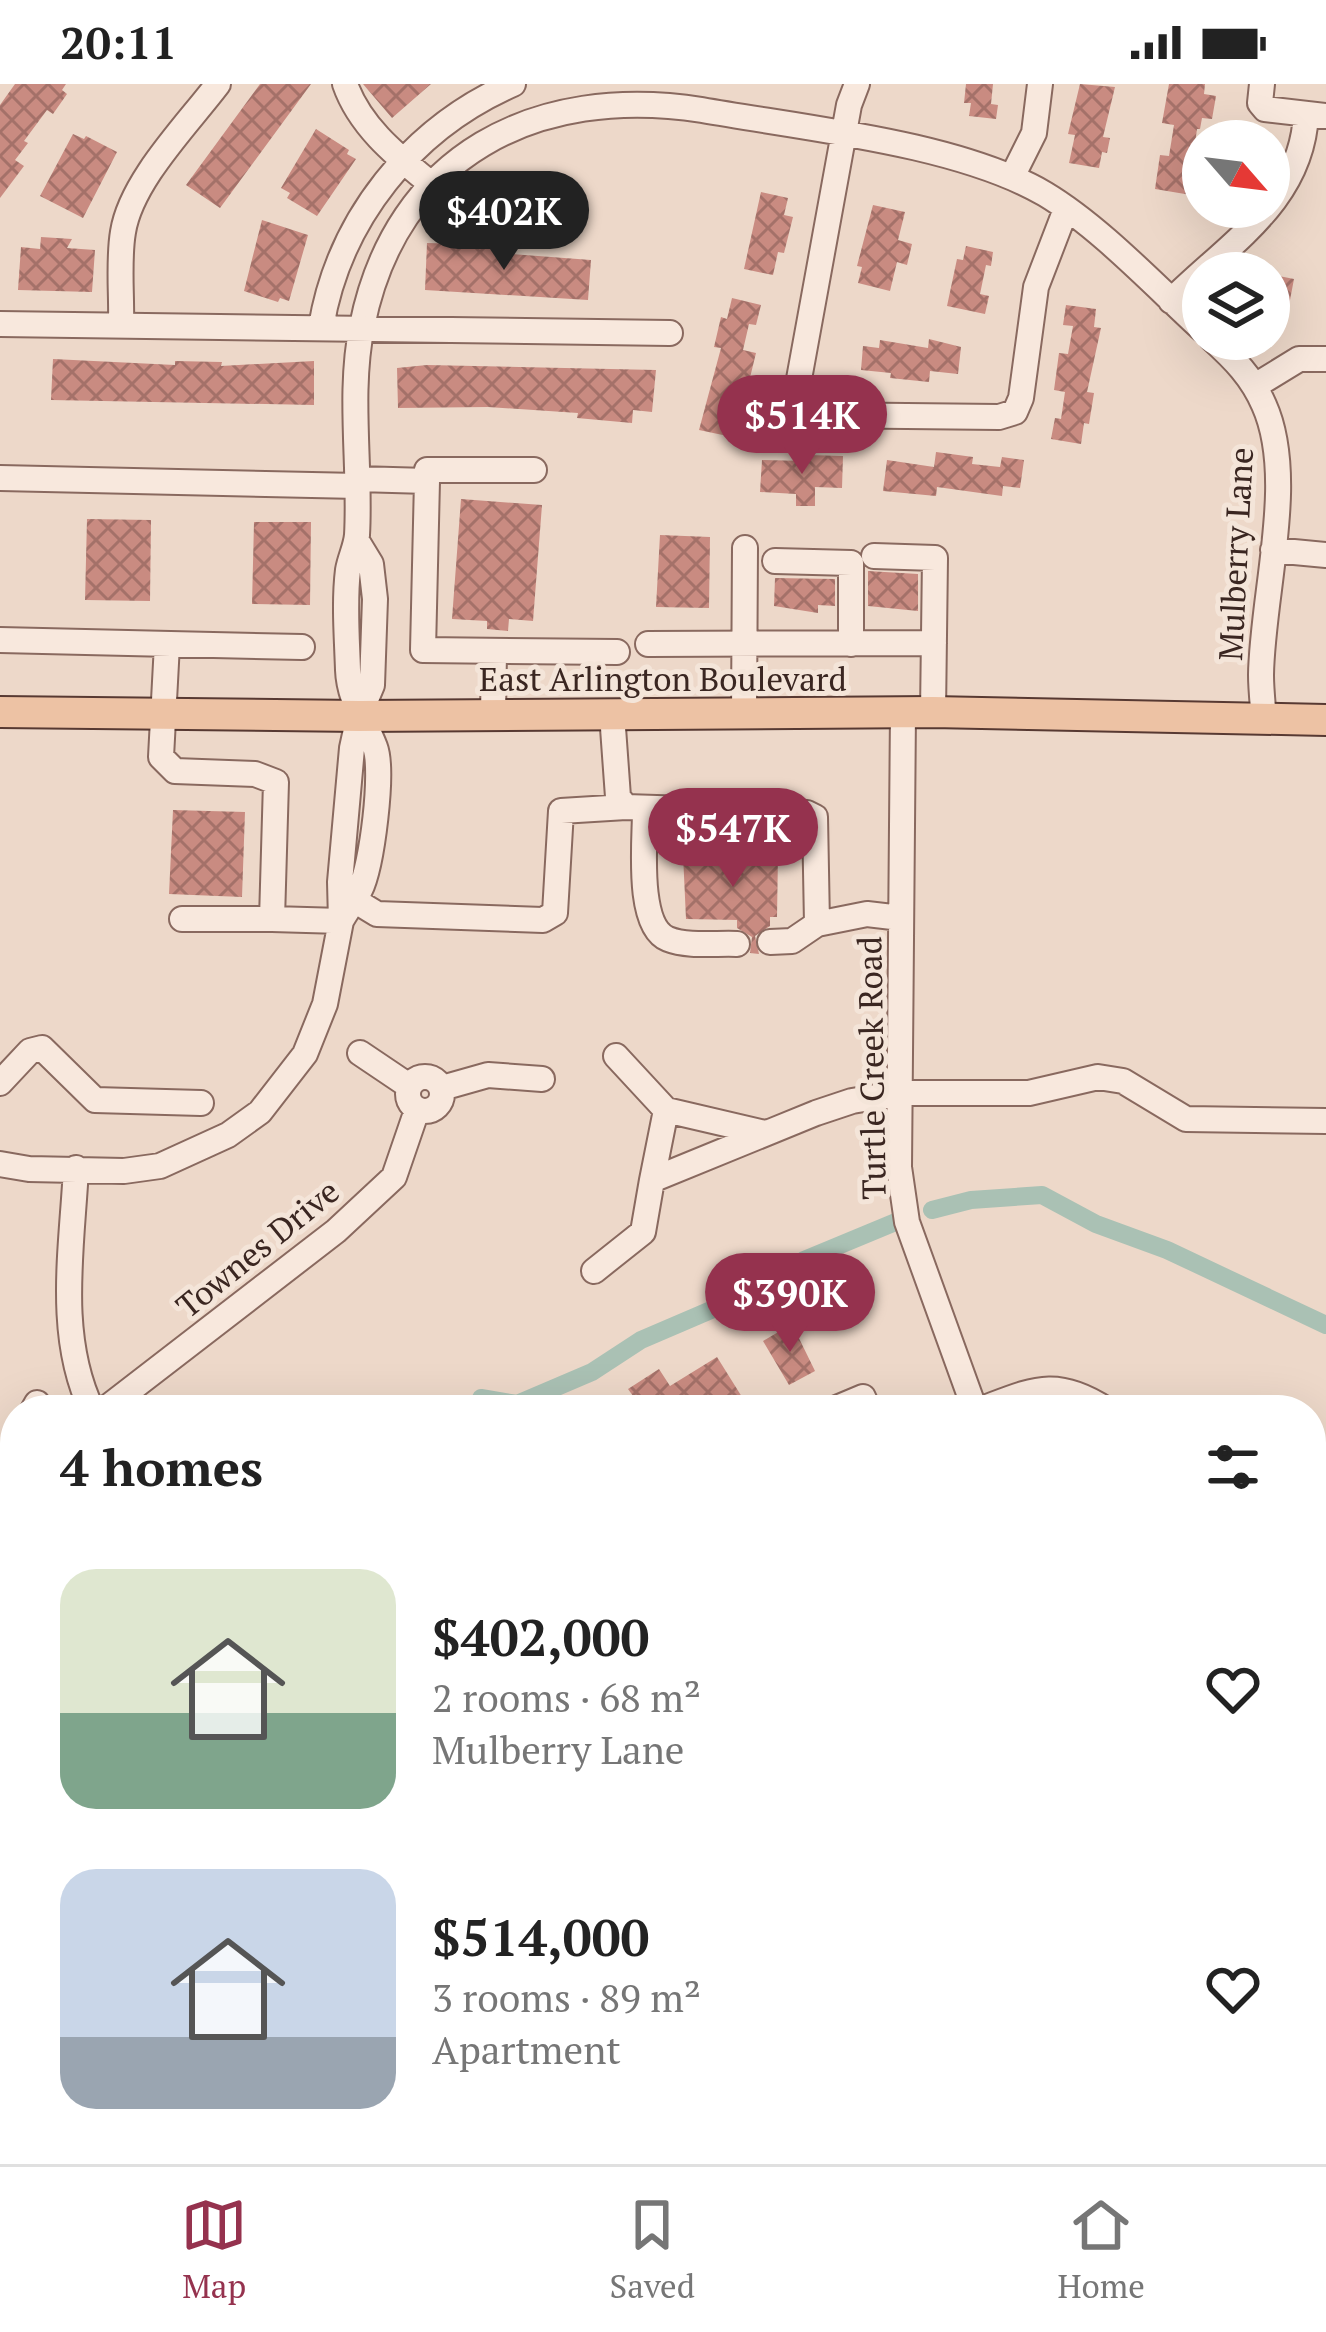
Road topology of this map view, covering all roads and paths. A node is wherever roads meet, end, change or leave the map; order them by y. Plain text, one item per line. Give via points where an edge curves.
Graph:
1 (218, 84) edge
2 (345, 84) edge
3 (513, 84) edge
4 (857, 84) edge
5 (1040, 84) edge
6 (1262, 84) edge
7 (641, 93) edge
8 (1316, 115) edge
9 (844, 135) junction
10 (403, 161) junction
11 (1012, 177) junction
12 (431, 184) junction
13 (1066, 208) junction
14 (1171, 301) junction
15 (1182, 311) edge
16 (0, 324) edge
17 (122, 325) junction
18 (321, 327) junction
19 (361, 329) junction
20 (670, 334) dead end
21 (1326, 359) edge
22 (1235, 360) edge
23 (1255, 386) junction
24 (534, 470) dead end
25 (0, 478) edge
26 (427, 481) junction
27 (358, 483) junction
28 (745, 548) dead end
29 (1273, 550) junction
30 (1326, 555) edge
31 (874, 556) dead end
32 (775, 561) dead end
33 (0, 640) edge
34 (934, 643) junction
35 (167, 644) junction
36 (648, 644) dead end
37 (850, 644) junction
38 (745, 645) junction
39 (302, 647) dead end
40 (494, 651) junction
41 (617, 652) dead end
42 (0, 712) edge
43 (918, 712) junction
44 (744, 713) junction
45 (165, 714) junction
46 (612, 714) junction
47 (494, 715) junction
48 (359, 716) junction
49 (1326, 720) edge
50 (1264, 722) junction
51 (636, 809) junction
52 (347, 910) junction
53 (902, 917) junction
54 (182, 919) dead end
55 (272, 919) junction
56 (817, 924) junction
57 (770, 942) dead end
58 (737, 944) dead end
59 (360, 1053) dead end
60 (616, 1057) dead end
61 (542, 1079) dead end
62 (0, 1082) edge
63 (900, 1094) junction
64 (413, 1098) junction
65 (201, 1103) dead end
66 (666, 1110) junction
67 (1296, 1121) junction
68 (1326, 1121) edge
69 (765, 1133) junction
70 (1326, 1136) edge
71 (0, 1164) edge
72 (76, 1168) junction
73 (652, 1180) junction
74 (594, 1271) dead end
75 (87, 1395) edge
76 (123, 1395) edge
77 (971, 1395) edge
78 (1026, 1395) edge
79 (1084, 1395) edge

1 - 17 street via 130,206 122,234
2 - 10 street via 358,114
3 - 10 street via 453,118
4 - 9 street
5 - 11 street via 1034,133
6 - 8 street via 1265,109
7 - 9 street
7 - 12 street via 543,114 468,152
8 - 14 street via 1272,205
9 - 11 street
9 - 13 street via 797,390 797,404 814,415 1015,412 1036,287
10 - 12 street
10 - 18 street via 344,247
11 - 13 street
12 - 19 street via 384,252
13 - 14 street
14 - 15 street
16 - 17 street
17 - 18 street
18 - 19 street
19 - 20 street
19 - 27 street
21 - 23 street via 1299,359
22 - 23 street, Mulberry Lane
23 - 29 street, Mulberry Lane via 1278,448
24 - 26 street via 427,470
25 - 27 street
26 - 27 street
26 - 40 street via 423,650
27 - 48 street via 357,541 375,599 372,685
28 - 38 street
29 - 30 street
29 - 50 street, Mulberry Lane
31 - 34 street, Turtle Creek Road via 935,558
32 - 37 street via 851,563
33 - 35 street
34 - 37 street
34 - 43 street, Turtle Creek Road
35 - 39 street
35 - 45 street
36 - 38 street
37 - 38 street
38 - 44 street
40 - 41 street
40 - 47 street
42 - 45 main road, East Arlington Boulevard
43 - 44 main road, East Arlington Boulevard
43 - 50 main road, East Arlington Boulevard
43 - 53 street, Turtle Creek Road
44 - 46 main road, East Arlington Boulevard
45 - 48 main road, East Arlington Boulevard
45 - 55 street via 166,766 276,782
46 - 47 main road, East Arlington Boulevard
46 - 51 street via 619,797
47 - 48 main road, East Arlington Boulevard
48 - 52 street via 377,752 369,863
49 - 50 main road, East Arlington Boulevard
51 - 52 street via 561,811 555,913 543,920
51 - 56 street via 795,810 815,817
51 - 58 street via 654,927 665,938
52 - 55 street
52 - 72 street via 305,1054 260,1112 160,1166
53 - 56 street
53 - 63 street, Turtle Creek Road
54 - 55 street
56 - 57 street via 792,940
59 - 64 street
60 - 66 street
61 - 64 street via 488,1075 442,1088 431,1111
62 - 65 street via 42,1048 95,1100
63 - 67 street via 1029,1093 1098,1077 1124,1082 1186,1119
63 - 69 street via 852,1101
63 - 77 street, Turtle Creek Road via 907,1222
64 - 76 street, Townes Drive via 394,1177
66 - 69 street
66 - 73 street
67 - 68 street
67 - 70 street
69 - 73 street
71 - 72 street
72 - 75 street via 69,1311
73 - 74 street via 643,1232
78 - 79 street via 1052,1387

